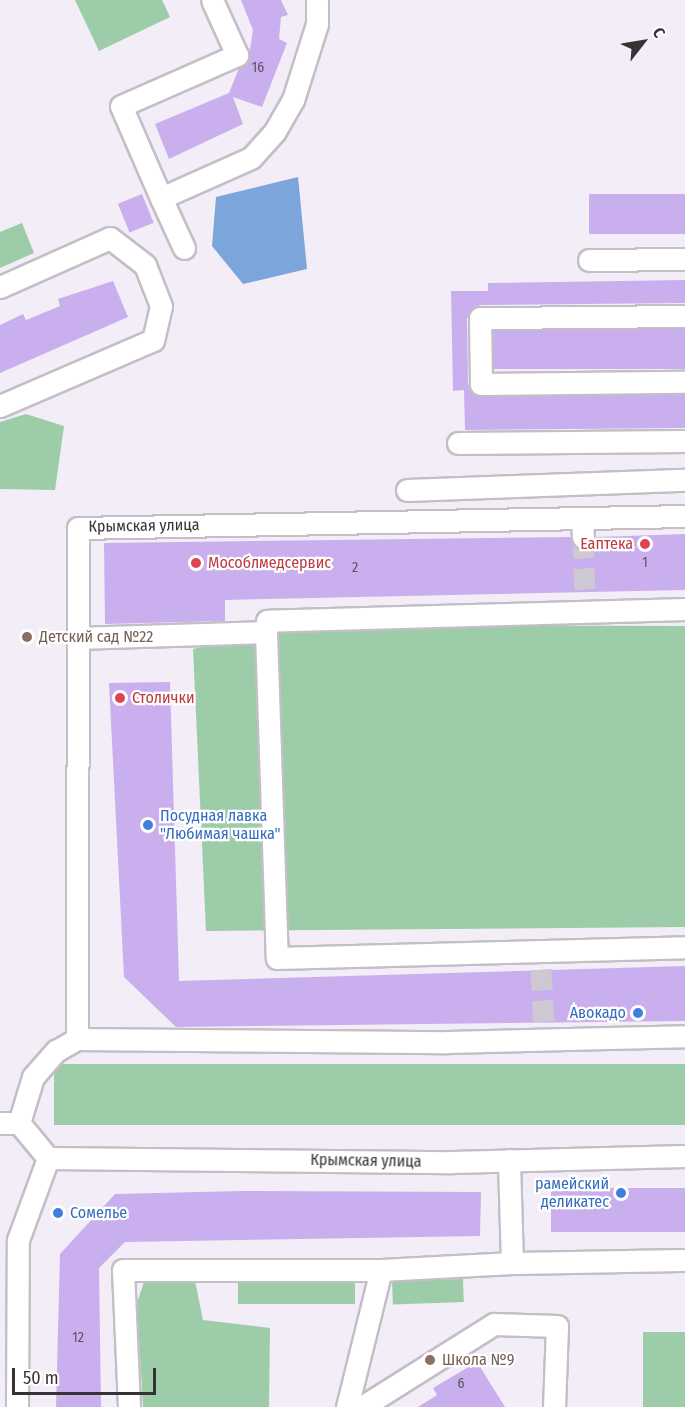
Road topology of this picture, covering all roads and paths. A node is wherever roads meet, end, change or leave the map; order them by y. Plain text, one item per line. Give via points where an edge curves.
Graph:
1 (212, 0) edge
2 (317, 0) edge
3 (161, 198) junction
4 (184, 248) dead end
5 (685, 259) edge
6 (589, 260) dead end
7 (0, 287) edge
8 (685, 316) edge
9 (685, 382) edge
10 (0, 406) edge
11 (685, 441) edge
12 (458, 443) dead end
13 (685, 480) edge
14 (407, 489) dead end
15 (685, 516) edge
16 (685, 609) edge
17 (266, 632) junction
18 (78, 638) junction
19 (685, 947) edge
20 (685, 1035) edge
21 (77, 1039) junction
22 (10, 1123) edge
23 (685, 1156) edge
24 (48, 1158) junction
25 (509, 1160) junction
26 (685, 1260) edge
27 (512, 1263) junction
28 (381, 1270) junction
29 (17, 1407) edge
30 (129, 1407) edge
31 (347, 1407) edge
32 (362, 1407) edge
33 (554, 1407) edge

1 - 3 street via 237,55 121,106
2 - 3 street via 317,24 293,100 275,131 251,158
3 - 4 street
5 - 6 street
7 - 10 street via 110,238 145,265 161,306 153,340
8 - 9 street via 480,318 481,384
11 - 12 street
13 - 14 street
15 - 18 street, Крымская улица via 583,528 78,528
16 - 17 street via 585,602 267,621
17 - 18 street
17 - 19 street via 277,958 541,960
18 - 21 street, Крымская улица
20 - 21 street via 544,1031
21 - 22 street via 56,1051 33,1077
22 - 24 street
23 - 25 street, Крымская улица
24 - 25 street, Крымская улица
24 - 29 street via 18,1239
25 - 27 street
26 - 27 street
27 - 28 street
28 - 30 street via 123,1270
28 - 31 street
32 - 33 street via 494,1324 557,1326

